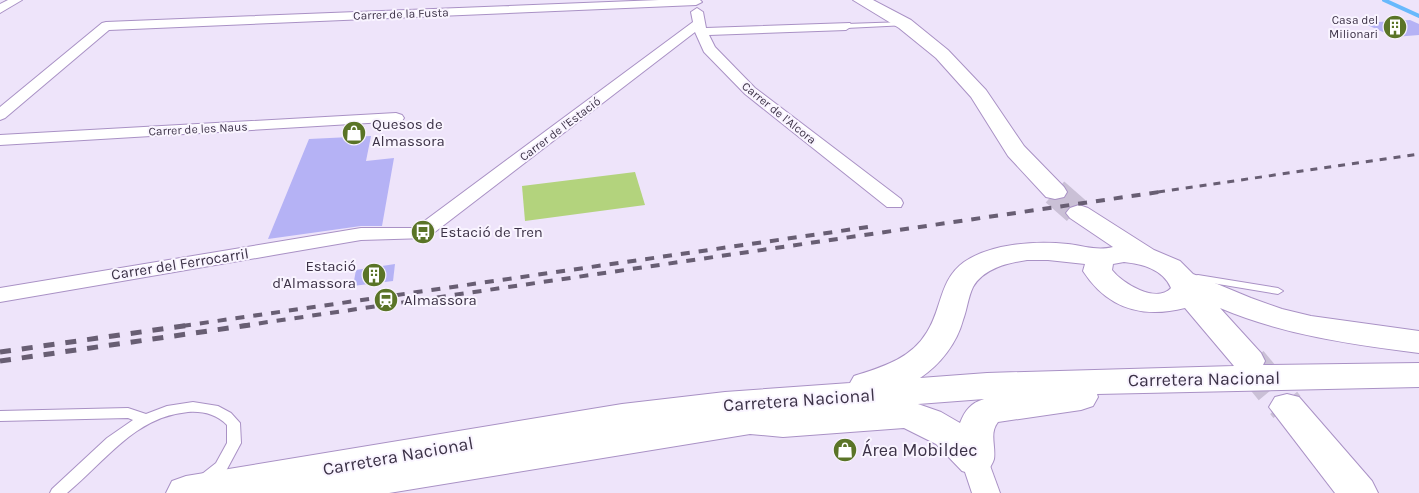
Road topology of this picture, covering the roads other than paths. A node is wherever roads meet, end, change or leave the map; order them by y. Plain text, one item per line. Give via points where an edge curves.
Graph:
1 (16, 0) edge
2 (861, 0) edge
3 (696, 1) edge
4 (0, 9) edge
5 (905, 24) junction
6 (846, 26) joint
7 (700, 27) junction
8 (0, 115) edge
9 (396, 118) dead end
10 (0, 140) edge
11 (1055, 192) tunnel mouth
12 (894, 203) dead end
13 (420, 234) joint
14 (1145, 256) junction
15 (1103, 257) junction
16 (1182, 281) junction
17 (1278, 291) dead end
18 (0, 295) edge
19 (1159, 304) junction
20 (1224, 333) junction
21 (1419, 342) edge
22 (1249, 361) tunnel mouth
23 (1419, 375) edge
24 (1419, 391) edge
25 (1082, 397) junction
26 (1287, 407) tunnel mouth
27 (737, 413) junction
28 (147, 419) junction
29 (2, 420) edge
30 (975, 460) junction
31 (58, 493) edge
32 (188, 493) edge
33 (299, 493) edge
34 (986, 493) edge
35 (1358, 493) edge

1 - 4 street
2 - 5 main road
3 - 7 street, Carrer de l'Alcora
3 - 8 street, Carrer de la Fusta via 106,26
5 - 6 lane
5 - 11 main road via 942,54 979,94 1016,151
6 - 7 street
7 - 12 street, Carrer de l'Alcora via 709,49 750,91
7 - 13 street, Carrer de l'Estació
9 - 10 street, Carrer de les Naus
13 - 18 street, Carrer del Ferrocarril via 361,234
14 - 15 main road via 1123,253
14 - 15 main road via 1083,217
14 - 16 main road via 1162,262
15 - 19 main road via 1097,271 1108,286 1132,299
15 - 27 main road via 1028,251 984,262 962,281 943,333 920,363 876,384 776,393
16 - 17 lane
16 - 19 main road via 1178,300
16 - 20 main road
16 - 21 main road via 1276,318 1350,333
19 - 20 main road
20 - 22 main road
23 - 27 main road, Carretera Nacional via 987,386
24 - 25 main road, Carretera Nacional
25 - 27 main road, Carretera Nacional via 989,398 806,412
25 - 30 main road via 986,412 978,421 974,439
26 - 35 main road
27 - 30 main road via 783,423 906,414 949,434
27 - 32 main road, Carretera Nacional via 612,419
27 - 33 main road, Carretera Nacional
28 - 29 lane via 128,413
28 - 31 lane via 122,434
28 - 32 lane via 171,409 197,406 220,412 233,423 234,443 221,467
30 - 34 street

